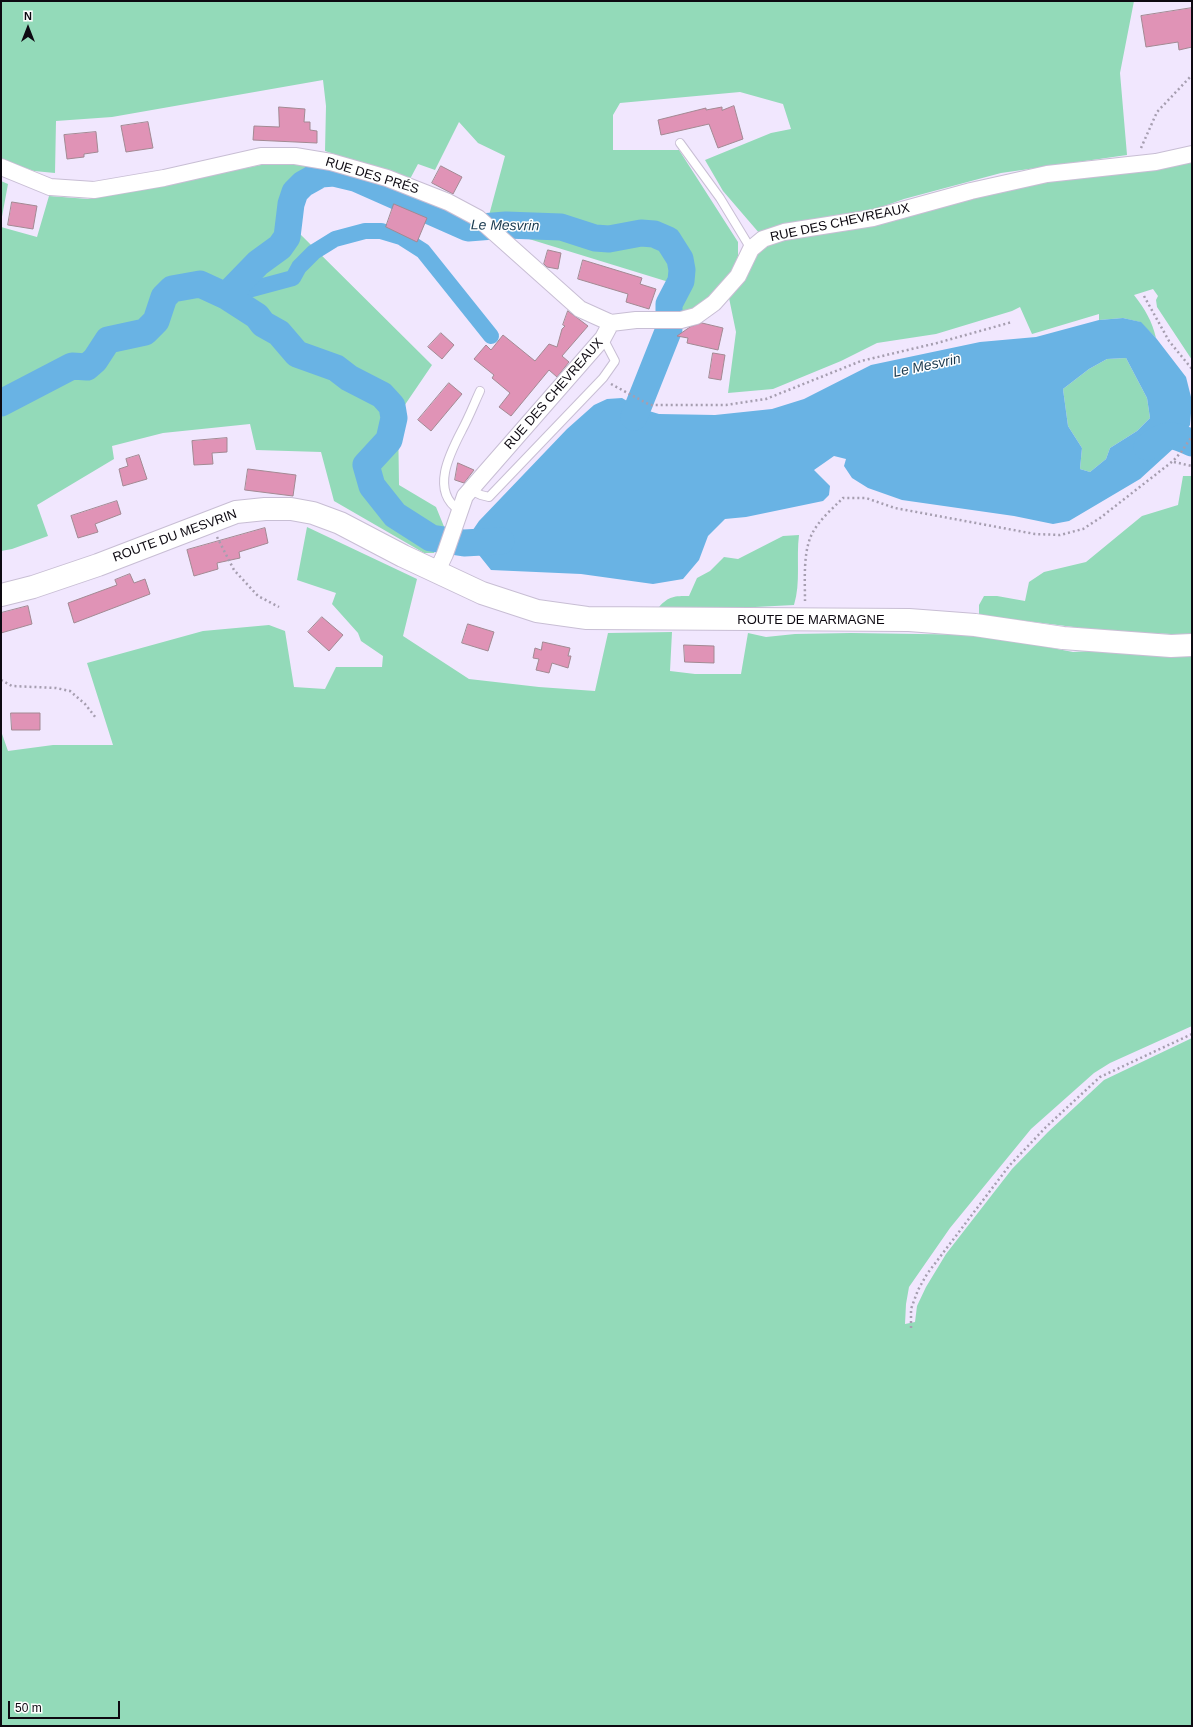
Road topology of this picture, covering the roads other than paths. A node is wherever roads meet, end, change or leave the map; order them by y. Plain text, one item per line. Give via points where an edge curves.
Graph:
1 (680, 143) dead end
2 (1192, 154) edge
3 (1, 167) edge
4 (751, 249) junction
5 (611, 323) junction
6 (603, 338) junction
7 (480, 391) dead end
8 (470, 490) junction
9 (459, 510) junction
10 (441, 563) junction
11 (1, 595) edge
12 (1192, 645) edge

1 - 4 lane via 720,198
2 - 4 street, RUE DES CHEVREAUX via 1134,165 1047,174 971,191 873,218 784,232 763,239
3 - 5 street, RUE DES PRÉS via 50,187 94,190 164,178 261,156 295,156 331,162 387,178 448,202 478,218 580,309
4 - 5 street, RUE DES CHEVREAUX via 738,276 714,303 696,316 681,320
5 - 6 street, RUE DES CHEVREAUX
6 - 8 street, RUE DES CHEVREAUX
6 - 8 lane via 614,361 602,378 489,497
7 - 9 lane via 452,447 444,474 445,491 450,504
8 - 9 street, RUE DES CHEVREAUX
9 - 10 street, RUE DES CHEVREAUX
10 - 11 main road, ROUTE DU MESVRIN via 313,513 290,509 266,509 236,512 98,565
10 - 12 main road, ROUTE DE MARMAGNE via 482,593 537,611 587,618 908,620 975,625 1064,638 1171,646

